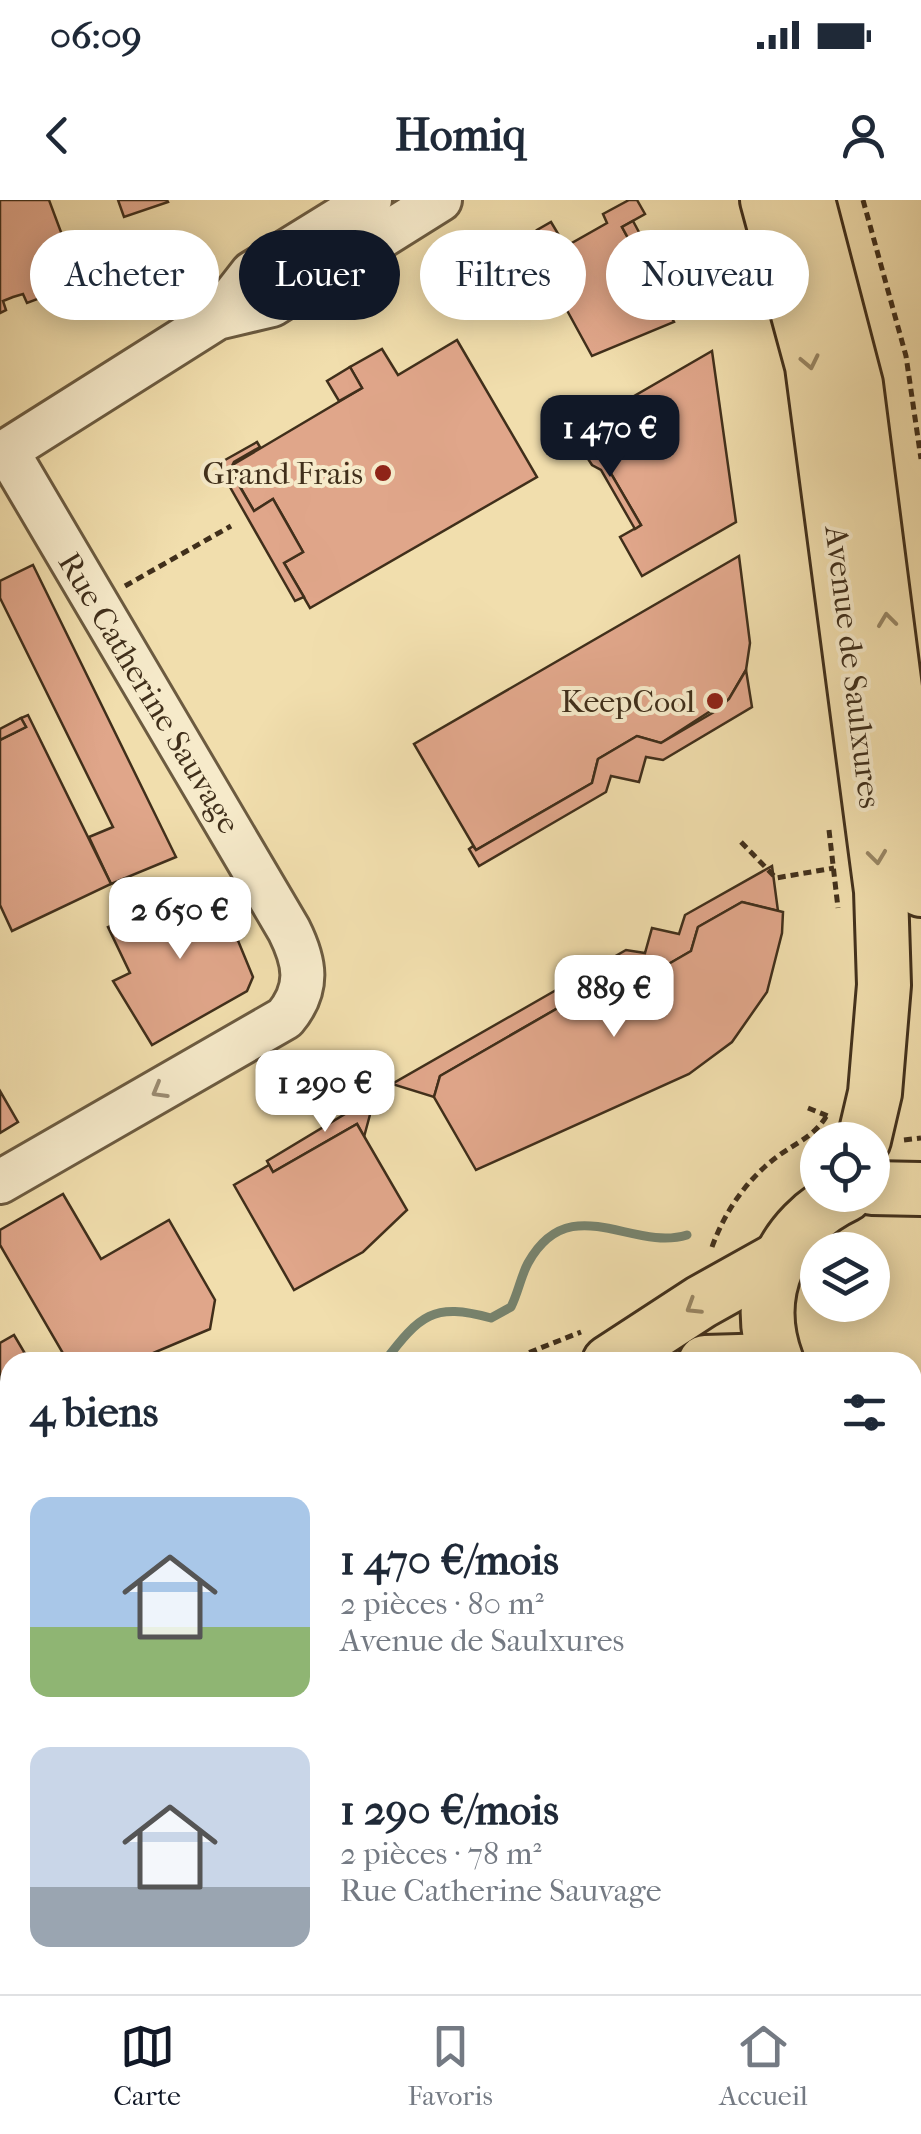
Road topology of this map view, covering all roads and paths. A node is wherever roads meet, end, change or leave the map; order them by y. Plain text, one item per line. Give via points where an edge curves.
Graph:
1 (370, 200) edge
2 (440, 200) edge
3 (767, 200) edge
4 (808, 200) edge
5 (863, 200) edge
6 (219, 315) edge
7 (219, 318) edge
8 (214, 320) edge
9 (4, 453) edge
10 (921, 459) edge
11 (231, 526) dead end
12 (121, 588) dead end
13 (829, 818) dead end
14 (740, 842) dead end
15 (834, 868) junction
16 (921, 890) edge
17 (840, 922) dead end
18 (808, 1108) dead end
19 (839, 1120) edge
20 (0, 1182) edge
21 (890, 1188) edge
22 (921, 1188) edge
23 (819, 1212) edge
24 (778, 1259) junction
25 (707, 1262) dead end
26 (624, 1352) edge
27 (774, 1352) edge

1 - 6 street via 252,273
2 - 7 street via 272,305
3 -> 19 main road, Avenue de Saulxures via 812,366 881,891 884,985 874,1093
16 -> 4 main road, Avenue de Saulxures via 856,384
5 - 10 path via 906,356
8 - 9 street
9 -> 20 street, Rue Catherine Sauvage via 289,930 304,978 285,1018
11 - 12 path
13 - 15 path
14 - 15 path via 776,878
15 - 17 path
18 - 19 path
19 - 25 path via 776,1158 740,1194
21 - 22 main road
23 - 24 main road
24 -> 26 main road
24 - 27 main road via 766,1309

